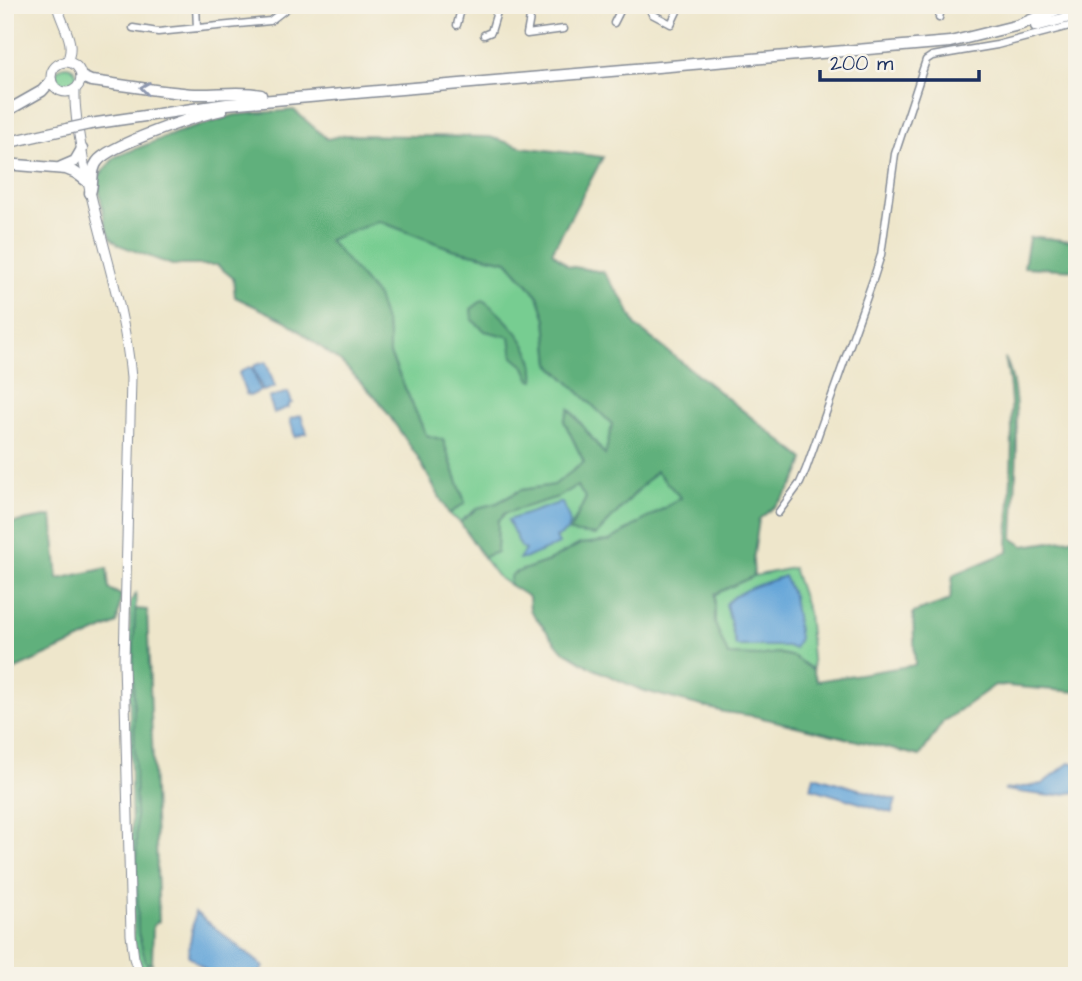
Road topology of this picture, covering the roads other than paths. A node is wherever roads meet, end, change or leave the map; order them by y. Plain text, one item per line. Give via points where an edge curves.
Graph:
1 (57, 5) edge
2 (195, 5) edge
3 (291, 5) edge
4 (462, 5) edge
5 (501, 5) edge
6 (558, 5) edge
7 (623, 5) edge
8 (648, 5) edge
9 (680, 5) edge
10 (943, 5) edge
11 (1052, 5) edge
12 (1068, 5) edge
13 (531, 12) junction
14 (1077, 15) edge
15 (939, 18) dead end
16 (614, 23) dead end
17 (1077, 24) edge
18 (457, 25) dead end
19 (133, 28) dead end
20 (197, 28) junction
21 (564, 29) dead end
22 (484, 35) dead end
23 (982, 36) junction
24 (72, 63) junction
25 (82, 77) junction
26 (51, 81) junction
27 (71, 91) junction
28 (261, 98) junction
29 (5, 112) edge
30 (66, 126) junction
31 (5, 136) edge
32 (5, 143) edge
33 (81, 146) junction
34 (108, 151) junction
35 (5, 164) edge
36 (58, 168) junction
37 (89, 188) junction
38 (778, 513) dead end
39 (140, 976) edge

1 - 24 main road via 72,49
2 - 20 street
3 - 20 street via 270,21
4 - 18 street
5 - 13 main road
5 - 22 street via 491,32
6 - 13 main road
7 - 16 street
8 - 9 street via 652,14 671,23
10 - 15 street
11 - 28 highway via 980,29 925,38
12 - 23 highway
13 - 21 street via 527,34
14 - 23 highway
17 - 38 street via 926,60 897,145 881,255 807,469
19 - 20 street via 158,32
23 - 28 highway via 925,45
24 - 25 main road
24 - 26 main road via 55,66
25 - 27 main road
28 -> 25 highway via 247,92 178,93
26 - 27 main road via 59,90
26 - 29 highway via 42,92
27 - 33 main road
28 - 30 highway, bridge
28 - 34 highway via 249,107 210,113
30 - 31 highway
30 - 32 highway
33 - 34 highway
33 - 36 highway via 75,161
33 - 37 main road
34 - 37 highway via 95,165
35 - 36 highway
36 - 37 highway via 71,170
37 - 39 main road via 131,378 125,674 131,935

